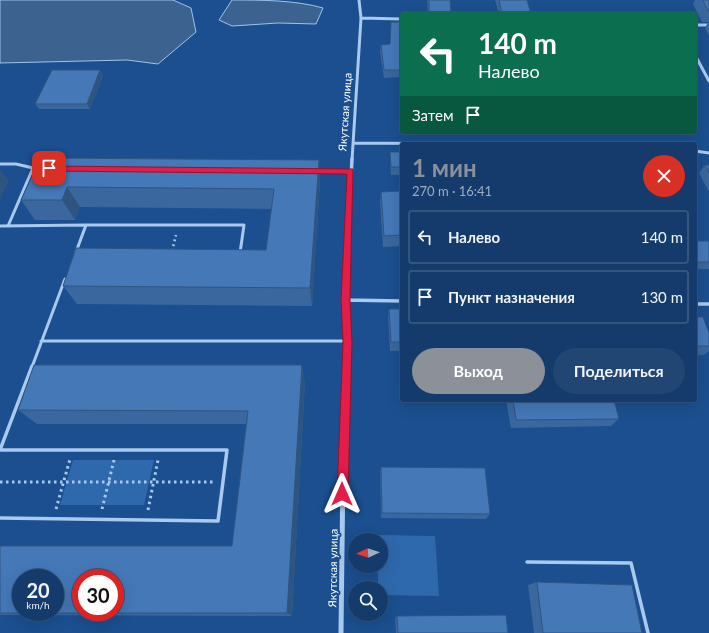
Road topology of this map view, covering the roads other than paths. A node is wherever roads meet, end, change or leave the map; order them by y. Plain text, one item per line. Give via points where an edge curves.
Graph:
1 (359, 0) edge
2 (361, 18) junction
3 (400, 19) edge
4 (697, 25) edge
5 (709, 25) edge
6 (697, 59) edge
7 (709, 81) edge
8 (353, 143) junction
9 (400, 143) edge
10 (697, 152) edge
11 (709, 153) edge
12 (0, 164) edge
13 (33, 168) junction
14 (41, 168) edge
15 (311, 171) edge
16 (350, 171) junction
17 (86, 225) junction
18 (0, 226) edge
19 (8, 226) junction
20 (233, 253) edge
21 (82, 254) edge
22 (66, 276) edge
23 (345, 300) junction
24 (400, 301) edge
25 (697, 304) edge
26 (709, 304) edge
27 (41, 341) junction
28 (347, 342) junction
29 (0, 450) edge
30 (0, 518) edge
31 (527, 562) dead end
32 (341, 633) edge
33 (648, 633) edge

1 - 2 street, Якутская улица
2 - 3 street
2 - 8 street, Якутская улица
4 - 5 street
6 - 7 street
8 - 9 street
8 - 16 street, Якутская улица
10 - 11 street
12 - 13 lane
13 - 14 lane
13 - 19 lane
15 - 16 lane
16 - 23 street, Якутская улица
17 - 19 lane
17 - 20 lane via 244,225 240,253
17 - 21 lane via 75,254
18 - 19 lane
22 - 27 lane
23 - 24 street
23 - 28 street, Якутская улица
25 - 26 street
27 - 28 lane
27 - 29 lane
28 - 32 street, Якутская улица
29 - 30 lane via 227,450 218,521
31 - 33 lane via 631,563

